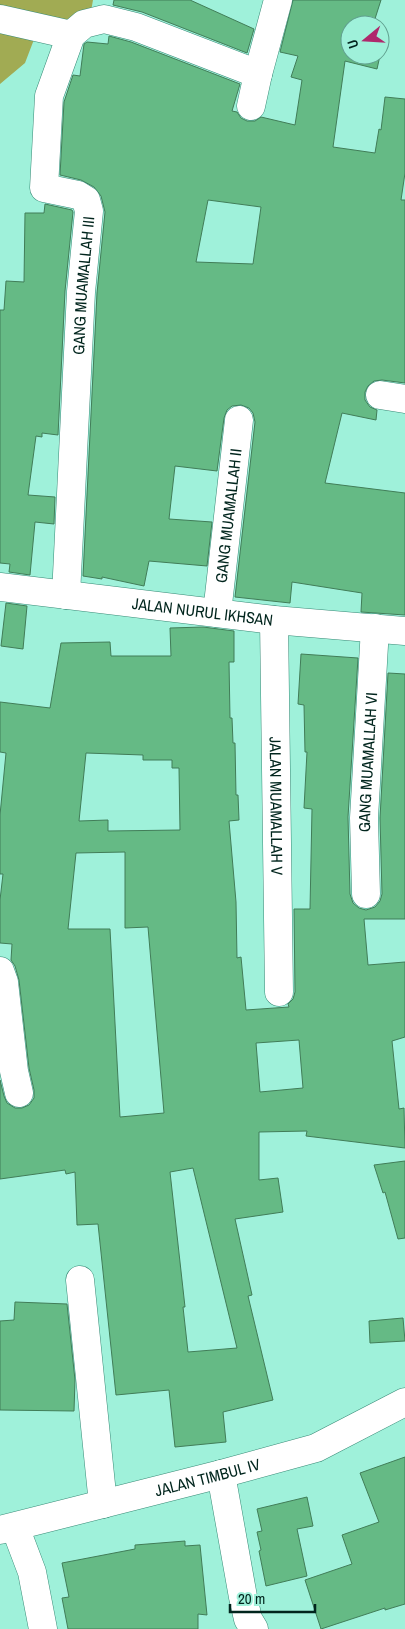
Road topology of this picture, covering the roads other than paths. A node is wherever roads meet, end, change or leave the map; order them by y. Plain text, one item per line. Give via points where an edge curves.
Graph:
1 (278, 0) edge
2 (0, 19) edge
3 (71, 35) junction
4 (258, 74) junction
5 (251, 106) dead end
6 (239, 420) dead end
7 (0, 587) edge
8 (66, 594) junction
9 (217, 613) junction
10 (274, 620) junction
11 (375, 628) junction
12 (405, 630) edge
13 (366, 894) dead end
14 (0, 971) edge
15 (278, 992) dead end
16 (19, 1093) dead end
17 (80, 1280) dead end
18 (405, 1402) edge
19 (221, 1474) junction
20 (103, 1504) junction
21 (8, 1528) edge
22 (43, 1629) edge
23 (254, 1629) edge

1 - 4 street
2 - 3 street
3 - 4 street via 84,24 104,19 136,27
3 - 8 street, GANG MUAMALLAH III via 49,96 36,193 78,196 86,200 89,211 81,292
4 - 5 street
6 - 9 street, GANG MUAMALLAH II
7 - 8 street, JALAN NURUL IKHSAN
8 - 9 street, JALAN NURUL IKHSAN
9 - 10 street, JALAN NURUL IKHSAN
10 - 11 street, JALAN NURUL IKHSAN
10 - 15 street, JALAN MUAMALLAH V
11 - 12 street, JALAN NURUL IKHSAN
11 - 13 street, GANG MUAMALLAH VI via 364,818
14 - 16 street
17 - 20 street
18 - 19 street, JALAN TIMBUL IV via 316,1448
19 - 20 street, JALAN TIMBUL IV
19 - 23 street via 243,1597
20 - 21 street, JALAN TIMBUL IV
21 - 22 street via 32,1572

